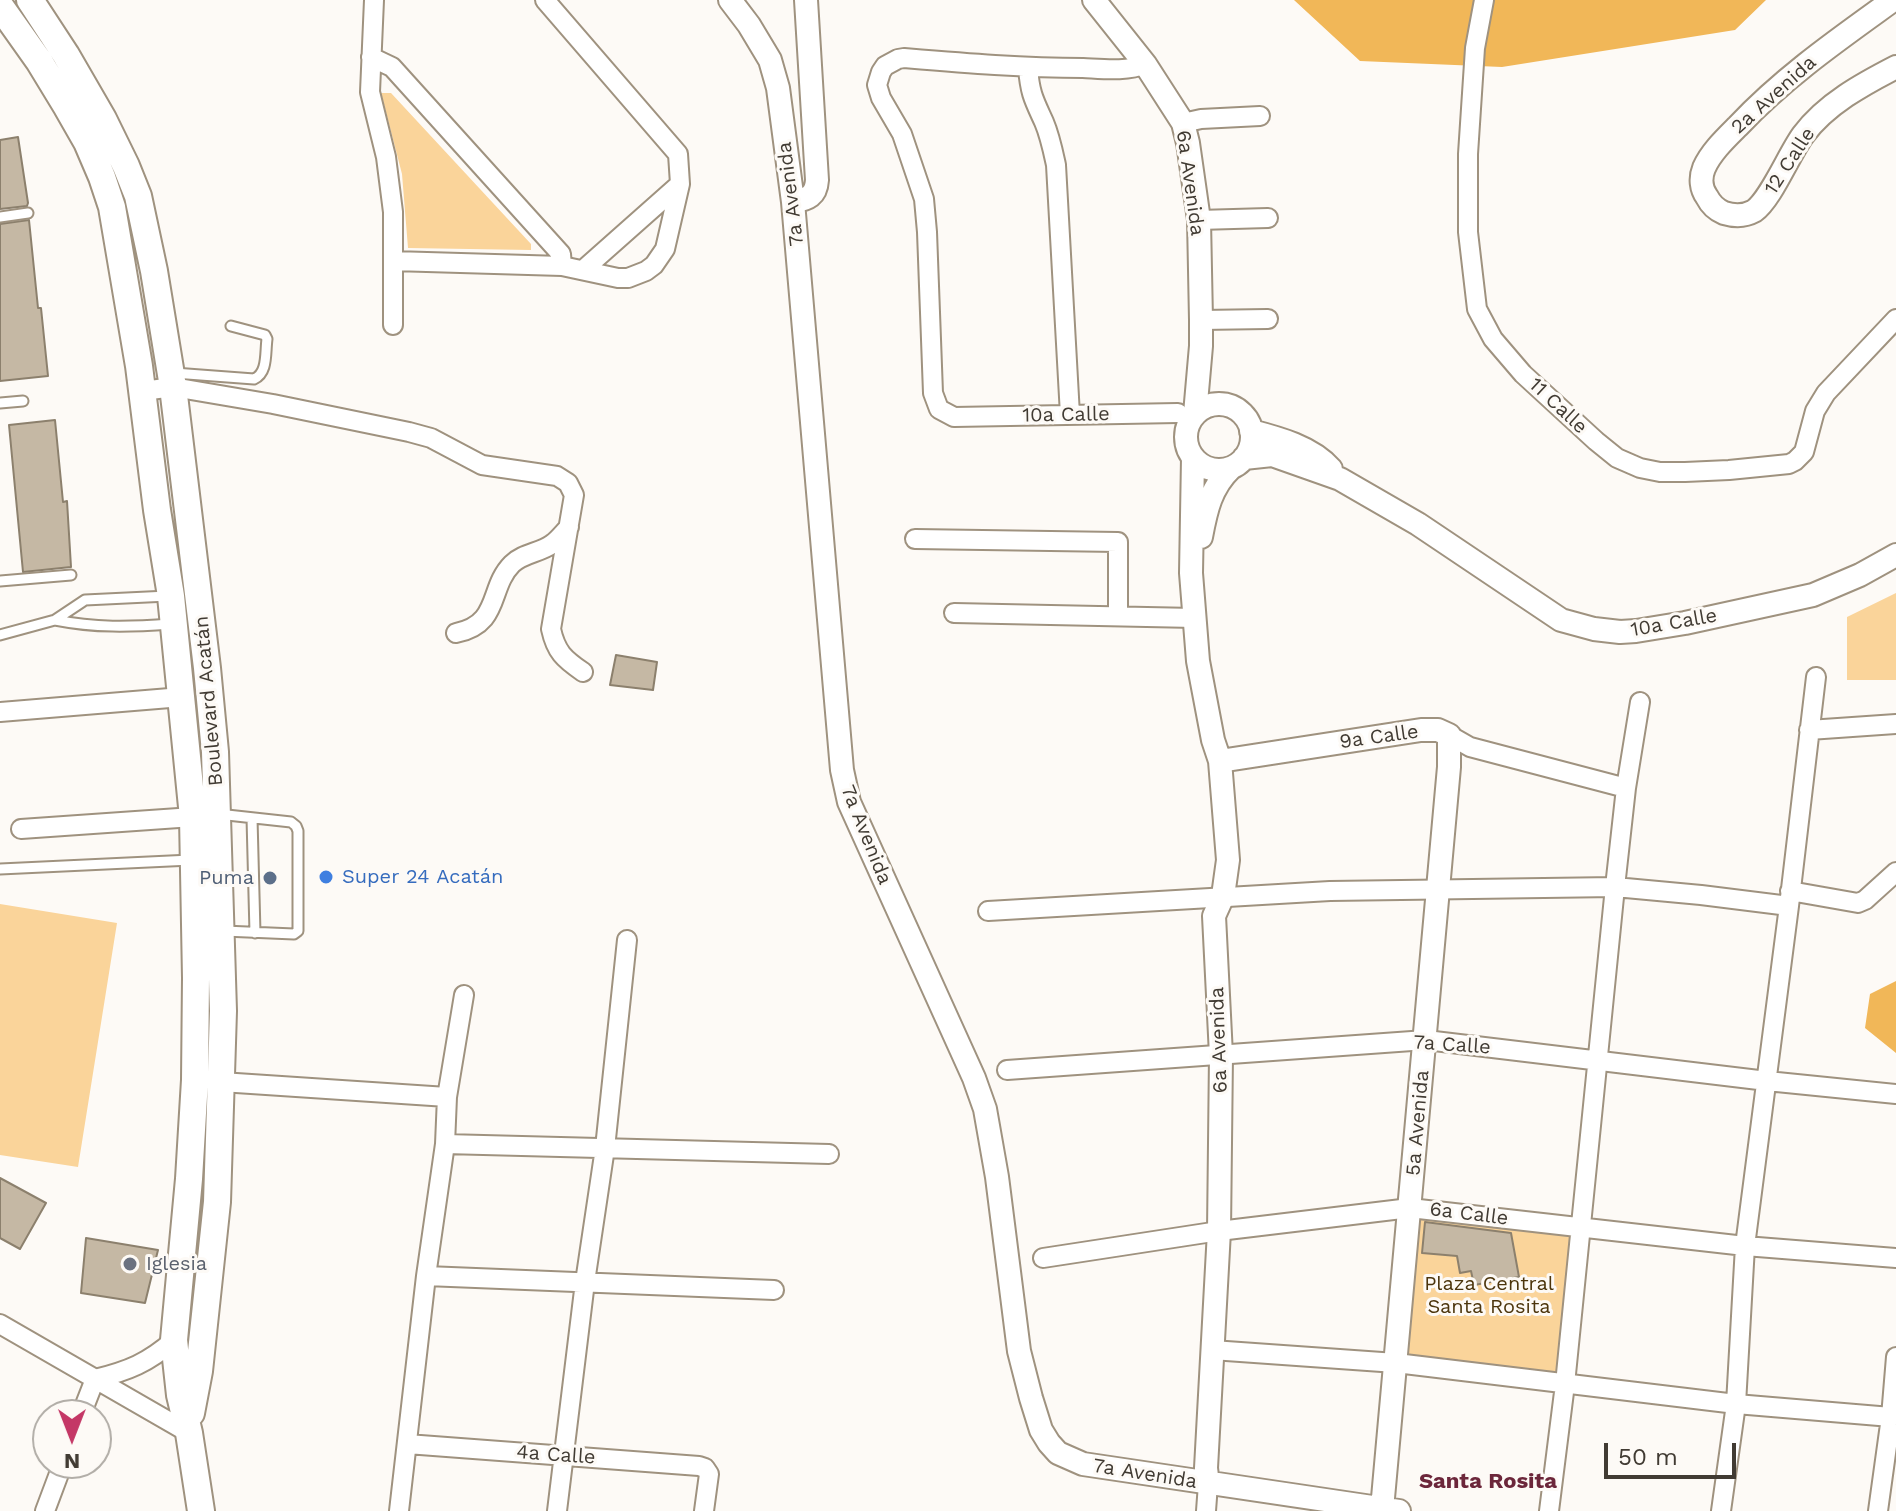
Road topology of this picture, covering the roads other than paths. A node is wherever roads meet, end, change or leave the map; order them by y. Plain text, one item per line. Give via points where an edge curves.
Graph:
1 (30, 0) edge
2 (374, 0) edge
3 (545, 0) edge
4 (730, 0) edge
5 (806, 0) edge
6 (1094, 0) edge
7 (1484, 0) edge
8 (1893, 0) edge
9 (0, 6) edge
10 (371, 57) junction
11 (1145, 64) junction
12 (1896, 67) edge
13 (1028, 68) junction
14 (1260, 116) dead end
15 (1183, 123) junction
16 (680, 184) junction
17 (793, 202) junction
18 (1720, 211) joint
19 (28, 213) dead end
20 (0, 217) edge
21 (1268, 218) dead end
22 (1199, 220) junction
23 (393, 261) junction
24 (562, 266) junction
25 (583, 270) junction
26 (1268, 319) dead end
27 (1896, 319) edge
28 (1201, 320) junction
29 (393, 325) dead end
30 (231, 326) dead end
31 (1201, 346) junction
32 (172, 380) junction
33 (143, 391) junction
34 (23, 401) dead end
35 (0, 403) edge
36 (1224, 405) junction
37 (1187, 414) junction
38 (1070, 415) junction
39 (1251, 431) junction
40 (1193, 458) junction
41 (1237, 463) junction
42 (1340, 479) junction
43 (569, 527) junction
44 (915, 539) dead end
45 (1896, 555) edge
46 (1191, 573) junction
47 (71, 575) dead end
48 (0, 581) edge
49 (171, 596) junction
50 (954, 613) dead end
51 (1118, 616) junction
52 (1195, 618) junction
53 (55, 620) junction
54 (174, 624) junction
55 (456, 633) dead end
56 (0, 635) edge
57 (583, 672) dead end
58 (1816, 677) dead end
59 (182, 697) junction
60 (1640, 702) dead end
61 (0, 712) edge
62 (1896, 724) edge
63 (1809, 730) junction
64 (1449, 735) junction
65 (1220, 761) junction
66 (1626, 788) junction
67 (206, 815) junction
68 (252, 818) junction
69 (21, 829) dead end
70 (195, 859) junction
71 (0, 869) edge
72 (1896, 872) edge
73 (1615, 887) junction
74 (1438, 890) junction
75 (1223, 896) junction
76 (1790, 899) junction
77 (988, 911) dead end
78 (221, 931) junction
79 (255, 933) junction
80 (627, 940) dead end
81 (464, 995) dead end
82 (1426, 1040) junction
83 (1221, 1055) junction
84 (1598, 1060) junction
85 (1007, 1070) dead end
86 (1767, 1081) junction
87 (221, 1082) junction
88 (1896, 1094) edge
89 (447, 1097) junction
90 (445, 1144) junction
91 (605, 1148) junction
92 (829, 1154) dead end
93 (1410, 1208) junction
94 (1581, 1227) junction
95 (1219, 1231) junction
96 (1745, 1246) junction
97 (1043, 1258) dead end
98 (1896, 1258) edge
99 (426, 1276) junction
100 (585, 1282) junction
101 (774, 1290) dead end
102 (0, 1324) edge
103 (174, 1340) junction
104 (1212, 1350) junction
105 (1896, 1357) edge
106 (1396, 1363) junction
107 (95, 1379) junction
108 (1565, 1384) junction
109 (187, 1394) junction
110 (87, 1399) edge
111 (1736, 1404) junction
112 (1891, 1417) junction
113 (189, 1433) junction
114 (407, 1444) junction
115 (563, 1455) junction
116 (57, 1479) edge
117 (1208, 1484) junction
118 (1387, 1510) edge
119 (45, 1511) edge
120 (201, 1511) edge
121 (399, 1511) edge
122 (557, 1511) edge
123 (704, 1511) edge
124 (1206, 1511) edge
125 (1549, 1511) edge
126 (1721, 1511) edge
127 (1878, 1511) edge

1 - 32 main road, Boulevard Acatán via 95,106 138,196
2 - 10 street
3 - 16 street via 678,154
4 - 17 street, 7a Avenida via 775,74
5 - 17 street via 817,180 810,197
6 - 11 street, 6a Avenida
7 - 27 street, 11 Calle via 1468,154 1468,232 1477,309 1493,339 1523,374 1617,458 1660,472 1789,464 1802,456 1826,393
8 - 18 street, 2a Avenida via 1798,70 1724,139 1702,178 1702,189
9 - 33 main road, Boulevard Acatán via 67,107 102,177 112,207
10 - 23 street via 370,92 393,212
10 - 24 street via 392,67 561,254
11 - 13 street
11 - 15 street, 6a Avenida
12 - 18 street, 12 Calle via 1865,83 1812,124 1756,209 1739,215
13 - 38 street via 1029,87 1056,165
13 - 38 street, 10a Calle via 904,58 885,66 877,85 902,134 924,199 933,393 939,409 954,417
14 - 15 street
15 - 22 street, 6a Avenida
16 - 25 street
16 - 25 street via 665,249 654,265 628,278
17 - 117 street, 7a Avenida via 842,770 849,802 985,1109 1019,1351 1041,1430 1058,1453 1083,1464
19 - 20 lane
21 - 22 street
22 - 28 street, 6a Avenida
23 - 24 street
23 - 29 street
24 - 25 street
26 - 28 street
28 - 31 street, 6a Avenida
30 - 32 lane via 265,335 260,377
31 - 36 street, 6a Avenida via 1213,389
31 - 37 street, 6a Avenida
32 - 33 street
32 - 43 street via 431,438 482,465 557,476 574,495
32 - 67 main road, Boulevard Acatán via 215,752
33 - 49 main road, Boulevard Acatán
34 - 35 lane
36 - 37 street
36 - 39 street via 1242,414
37 - 38 street, 10a Calle
37 - 40 street via 1186,440
39 - 41 street via 1249,450
39 - 42 street, 10a Calle via 1305,450
40 - 41 street via 1210,469
40 - 46 street, 6a Avenida
41 - 42 street, 10a Calle via 1272,455
41 - 46 street, 6a Avenida via 1218,480
42 - 45 street, 10a Calle via 1418,524 1561,620 1601,631 1653,629 1813,595
43 - 55 street via 552,544 509,566 481,622
43 - 57 street via 551,629 565,660
44 - 51 street via 1118,542
46 - 52 street, 6a Avenida
47 - 48 lane
49 - 53 lane via 85,600
49 - 54 main road, Boulevard Acatán
50 - 51 street
51 - 52 street
52 - 65 street, 6a Avenida via 1205,705
53 - 54 lane via 98,627
53 - 56 lane
54 - 59 main road, Boulevard Acatán
58 - 63 street
59 - 61 street
59 - 67 main road, Boulevard Acatán
60 - 66 street
62 - 63 street
63 - 76 street
64 - 65 street, 9a Calle via 1421,730
64 - 66 street, 9a Calle via 1470,747
64 - 74 street, 5a Avenida
65 - 75 street, 6a Avenida via 1228,860
66 - 73 street
67 - 68 lane
67 - 69 street
67 - 70 main road, Boulevard Acatán
67 - 78 main road, Boulevard Acatán
68 - 79 lane
68 - 79 lane via 291,822 298,831 298,931
70 - 71 lane
70 - 103 main road, Boulevard Acatán via 195,1080
72 - 76 street via 1858,903
73 - 74 street
73 - 76 street
73 - 84 street
74 - 75 street
74 - 82 street, 5a Avenida
75 - 77 street
75 - 83 street, 6a Avenida via 1214,916
76 - 86 street
78 - 79 lane
78 - 87 main road, Boulevard Acatán
80 - 91 street
81 - 89 street
82 - 83 street, 7a Calle
82 - 84 street, 7a Calle
82 - 93 street, 5a Avenida
83 - 85 street, 7a Calle
83 - 95 street, 6a Avenida
84 - 86 street, 7a Calle
84 - 94 street
86 - 88 street, 7a Calle
86 - 96 street
87 - 89 street
87 - 109 main road, Boulevard Acatán via 217,1202 199,1371
89 - 90 street
90 - 91 street
90 - 99 street
91 - 92 street
91 - 100 street
93 - 94 street, 6a Calle
93 - 95 street, 6a Calle
93 - 106 street, 5a Avenida
94 - 96 street, 6a Calle
94 - 108 street
95 - 97 street, 6a Calle
95 - 104 street, 6a Avenida
96 - 98 street, 6a Calle
96 - 111 street
99 - 100 street
99 - 114 street
100 - 101 street
100 - 115 street
102 - 107 street
103 - 107 street via 146,1362
103 - 109 main road, Boulevard Acatán
104 - 106 street
104 - 117 street, 6a Avenida
105 - 112 street
106 - 108 street
106 - 118 street, 5a Avenida
107 - 110 street
107 - 113 street
108 - 111 street
108 - 125 street
109 - 113 main road, Boulevard Acatán
111 - 112 street
111 - 126 street
112 - 127 street
113 - 120 main road, Boulevard Acatán
114 - 115 street, 4a Calle
114 - 121 street
115 - 122 street
115 - 123 street, 4a Calle via 705,1468 709,1474
116 - 119 street
117 - 118 street
117 - 124 street, 6a Avenida

